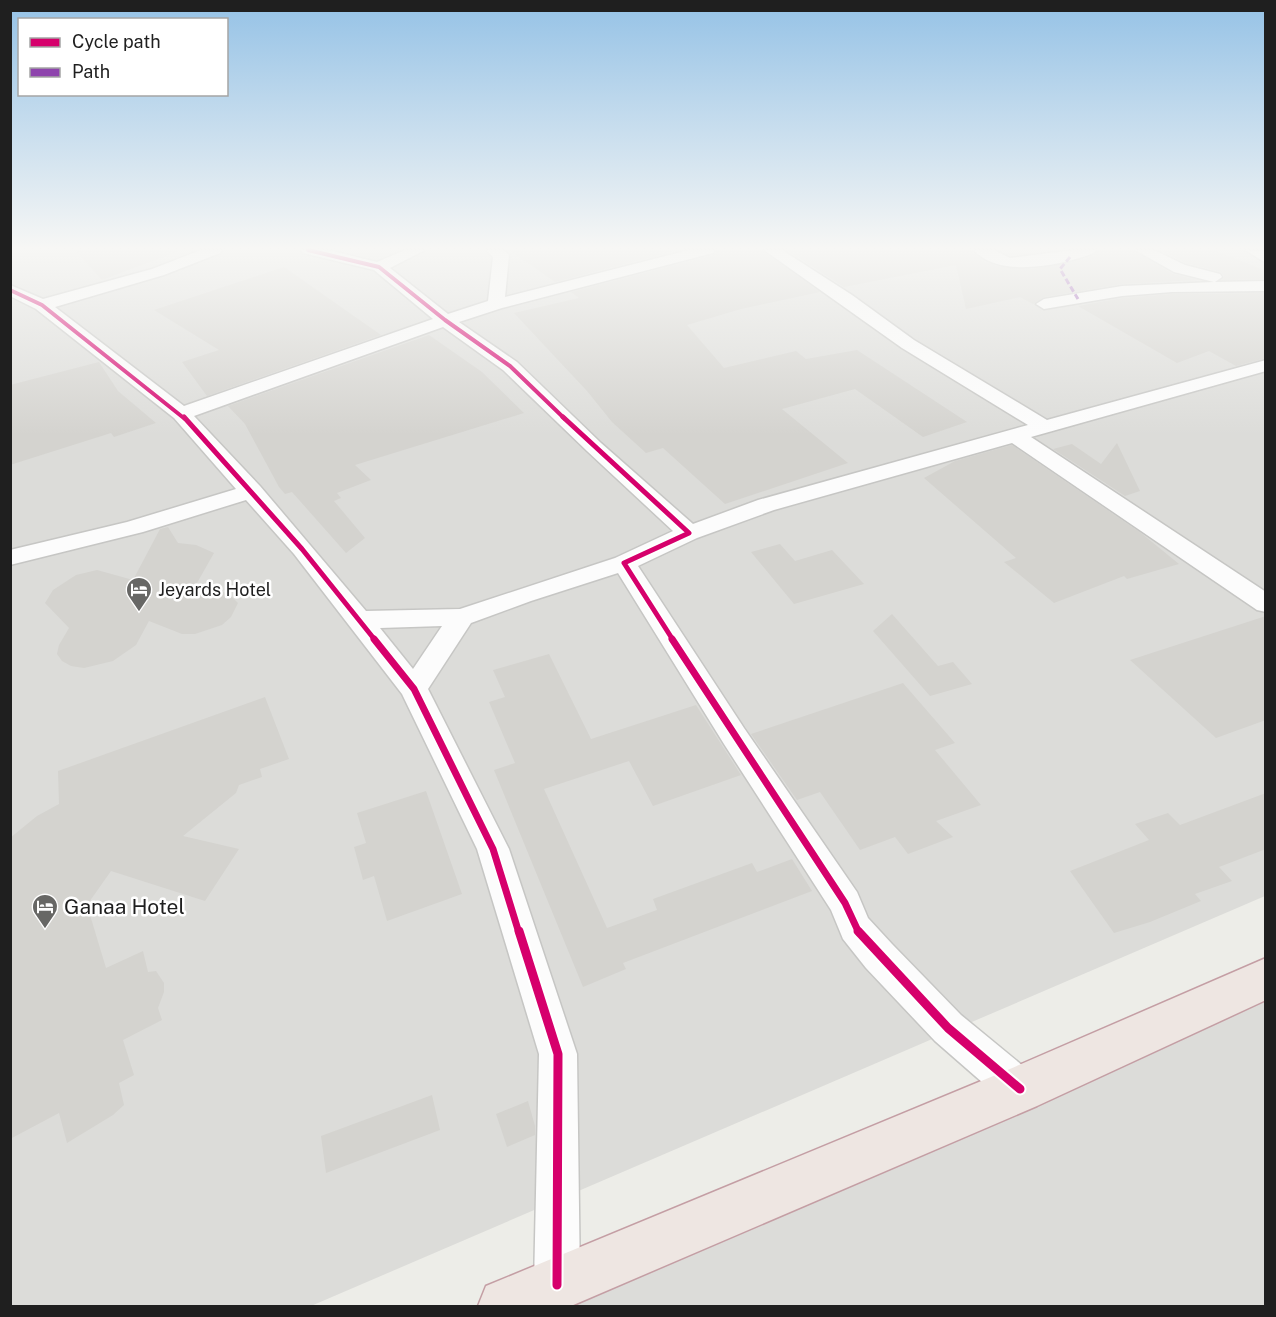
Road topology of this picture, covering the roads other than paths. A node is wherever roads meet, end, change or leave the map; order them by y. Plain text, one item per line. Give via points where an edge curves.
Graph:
1 (50, 311) edge
2 (434, 311) edge
3 (472, 311) edge
4 (863, 311) edge
5 (445, 320) junction
6 (1266, 364) edge
7 (181, 414) junction
8 (1045, 427) junction
9 (1014, 435) junction
10 (252, 491) junction
11 (689, 533) junction
12 (10, 558) edge
13 (624, 563) junction
14 (1266, 604) edge
15 (462, 617) junction
16 (359, 620) junction
17 (414, 689) junction
18 (1266, 978) edge
19 (1020, 1089) junction
20 (557, 1285) junction
21 (506, 1306) edge

1 - 7 street
2 - 5 street
3 - 5 street
4 - 8 street via 908,344
5 - 7 street
5 - 11 street via 510,366
6 - 8 street
7 - 10 street
8 - 9 street
9 - 11 street via 766,505
9 - 14 street
10 - 12 street via 135,527
10 - 16 street
11 - 13 street
13 - 15 street
13 - 19 street via 845,903 855,928 948,1028
15 - 16 street
15 - 17 street
16 - 17 street
17 - 20 street via 493,849 558,1054
18 - 19 highway
19 - 20 highway
20 - 21 highway

